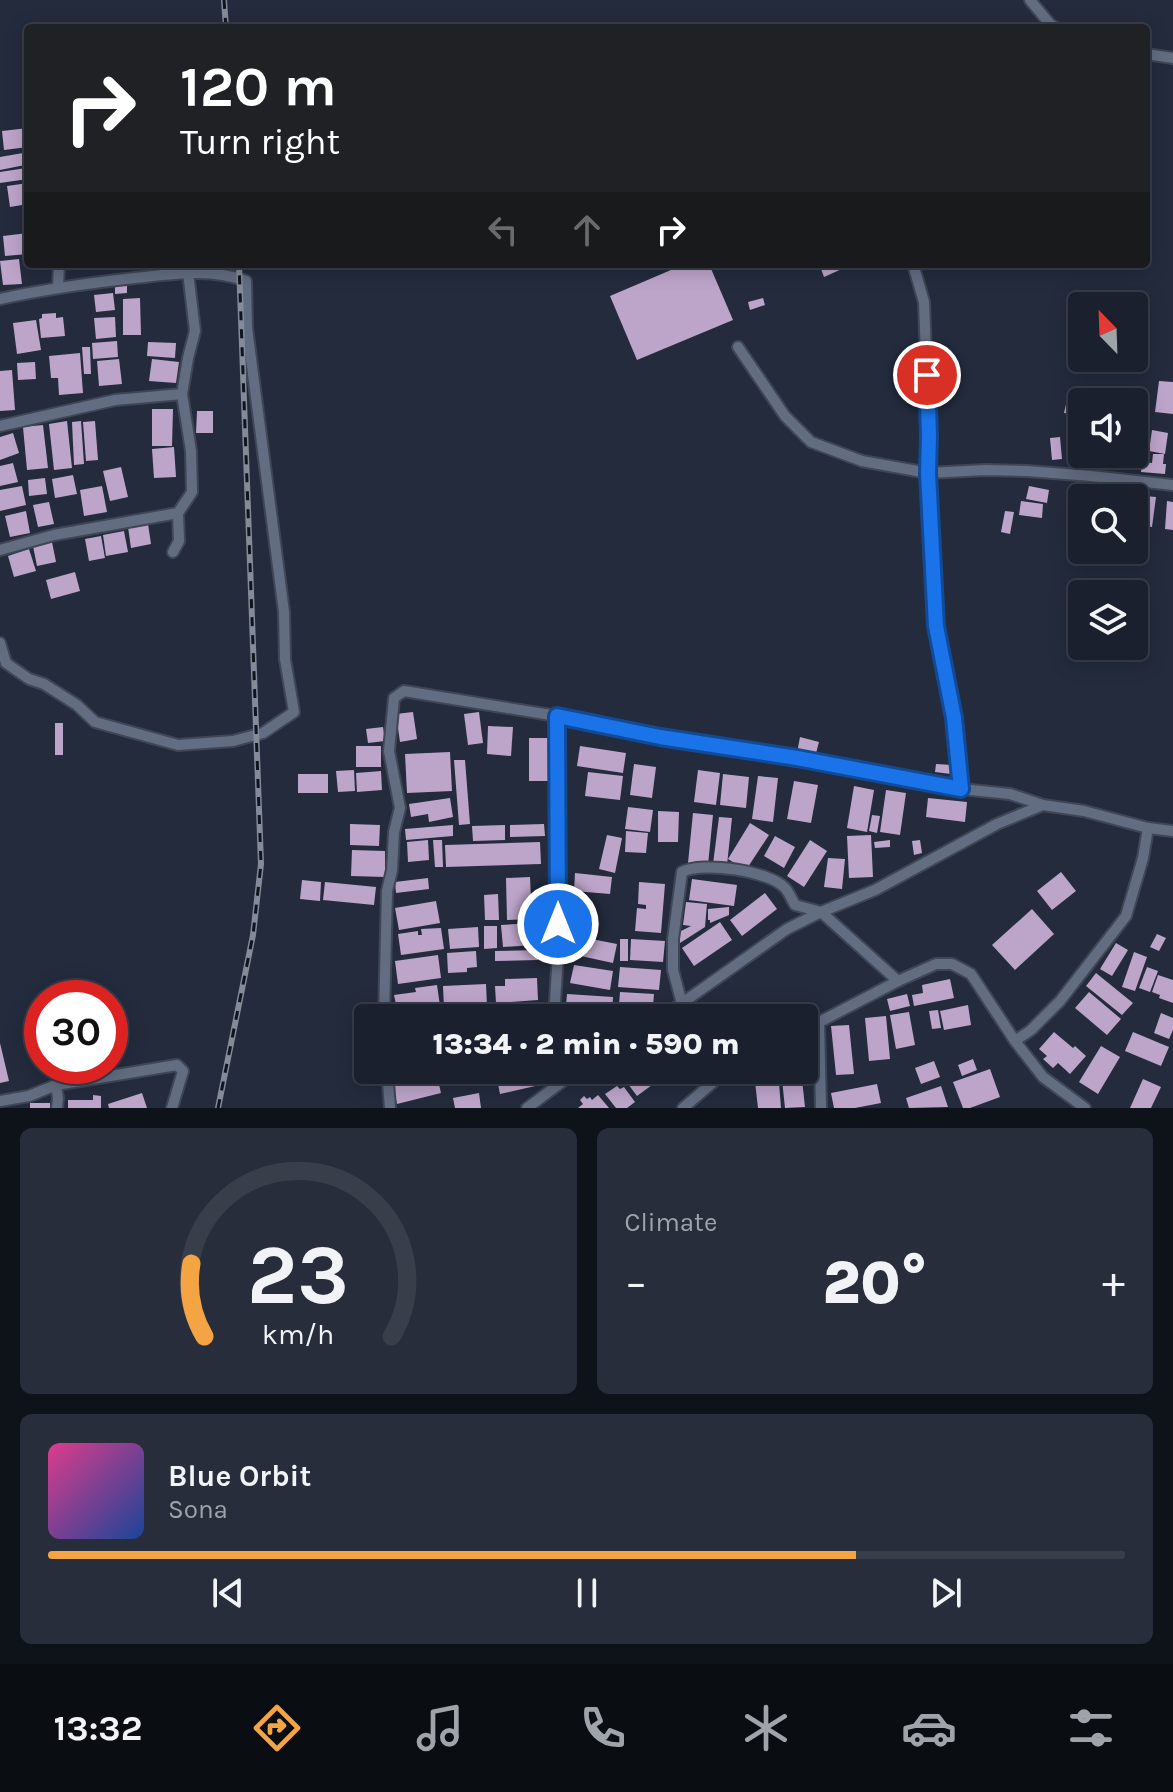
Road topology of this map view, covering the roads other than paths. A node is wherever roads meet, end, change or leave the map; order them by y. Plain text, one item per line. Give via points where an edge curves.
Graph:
1 (1030, 0) edge
2 (1050, 24) edge
3 (1150, 55) edge
4 (1173, 58) edge
5 (59, 268) edge
6 (188, 268) edge
7 (914, 268) edge
8 (58, 287) junction
9 (0, 299) edge
10 (738, 347) dead end
11 (182, 394) junction
12 (0, 426) edge
13 (928, 473) junction
14 (1173, 485) edge
15 (178, 513) junction
16 (0, 550) edge
17 (173, 552) dead end
18 (0, 643) edge
19 (557, 716) junction
20 (961, 789) junction
21 (1043, 805) junction
22 (1148, 828) junction
23 (1173, 831) edge
24 (821, 912) junction
25 (898, 981) junction
26 (384, 1004) edge
27 (555, 1004) edge
28 (682, 1004) joint
29 (819, 1022) joint
30 (1015, 1041) junction
31 (388, 1084) edge
32 (554, 1084) edge
33 (711, 1084) edge
34 (56, 1085) junction
35 (0, 1101) edge
36 (57, 1108) edge
37 (172, 1108) edge
38 (390, 1108) edge
39 (527, 1108) edge
40 (683, 1108) edge
41 (821, 1108) edge
42 (1085, 1108) edge

1 - 2 street
3 - 4 street
5 - 8 street
6 - 8 street
6 - 11 street via 195,331
6 - 18 street via 246,281 247,328 294,712 263,733 178,745 95,722 77,705 6,663
7 - 13 street via 924,302
8 - 9 street
10 - 13 street via 785,416 811,442 862,461
11 - 12 street via 115,400
11 - 15 street via 192,492
13 - 14 street via 1027,471
13 - 20 street via 936,626
15 - 16 street
15 - 17 street via 179,541
19 - 20 street
19 - 26 street via 404,691 394,698 389,751 400,808 387,891
19 - 27 street
20 - 21 street via 1010,794
21 - 22 street
21 - 24 street
22 - 23 street
22 - 30 street via 1126,916 1060,1001
24 - 25 street
24 - 28 street via 787,929
24 - 28 street via 795,905 785,887 759,874 696,867 682,872 673,970
25 - 29 street
25 - 30 street via 936,964 962,968
29 - 41 street
30 - 42 street via 1043,1077
31 - 38 street
32 - 39 street
33 - 40 street
34 - 35 street
34 - 36 street
34 - 37 street via 177,1065 183,1071

